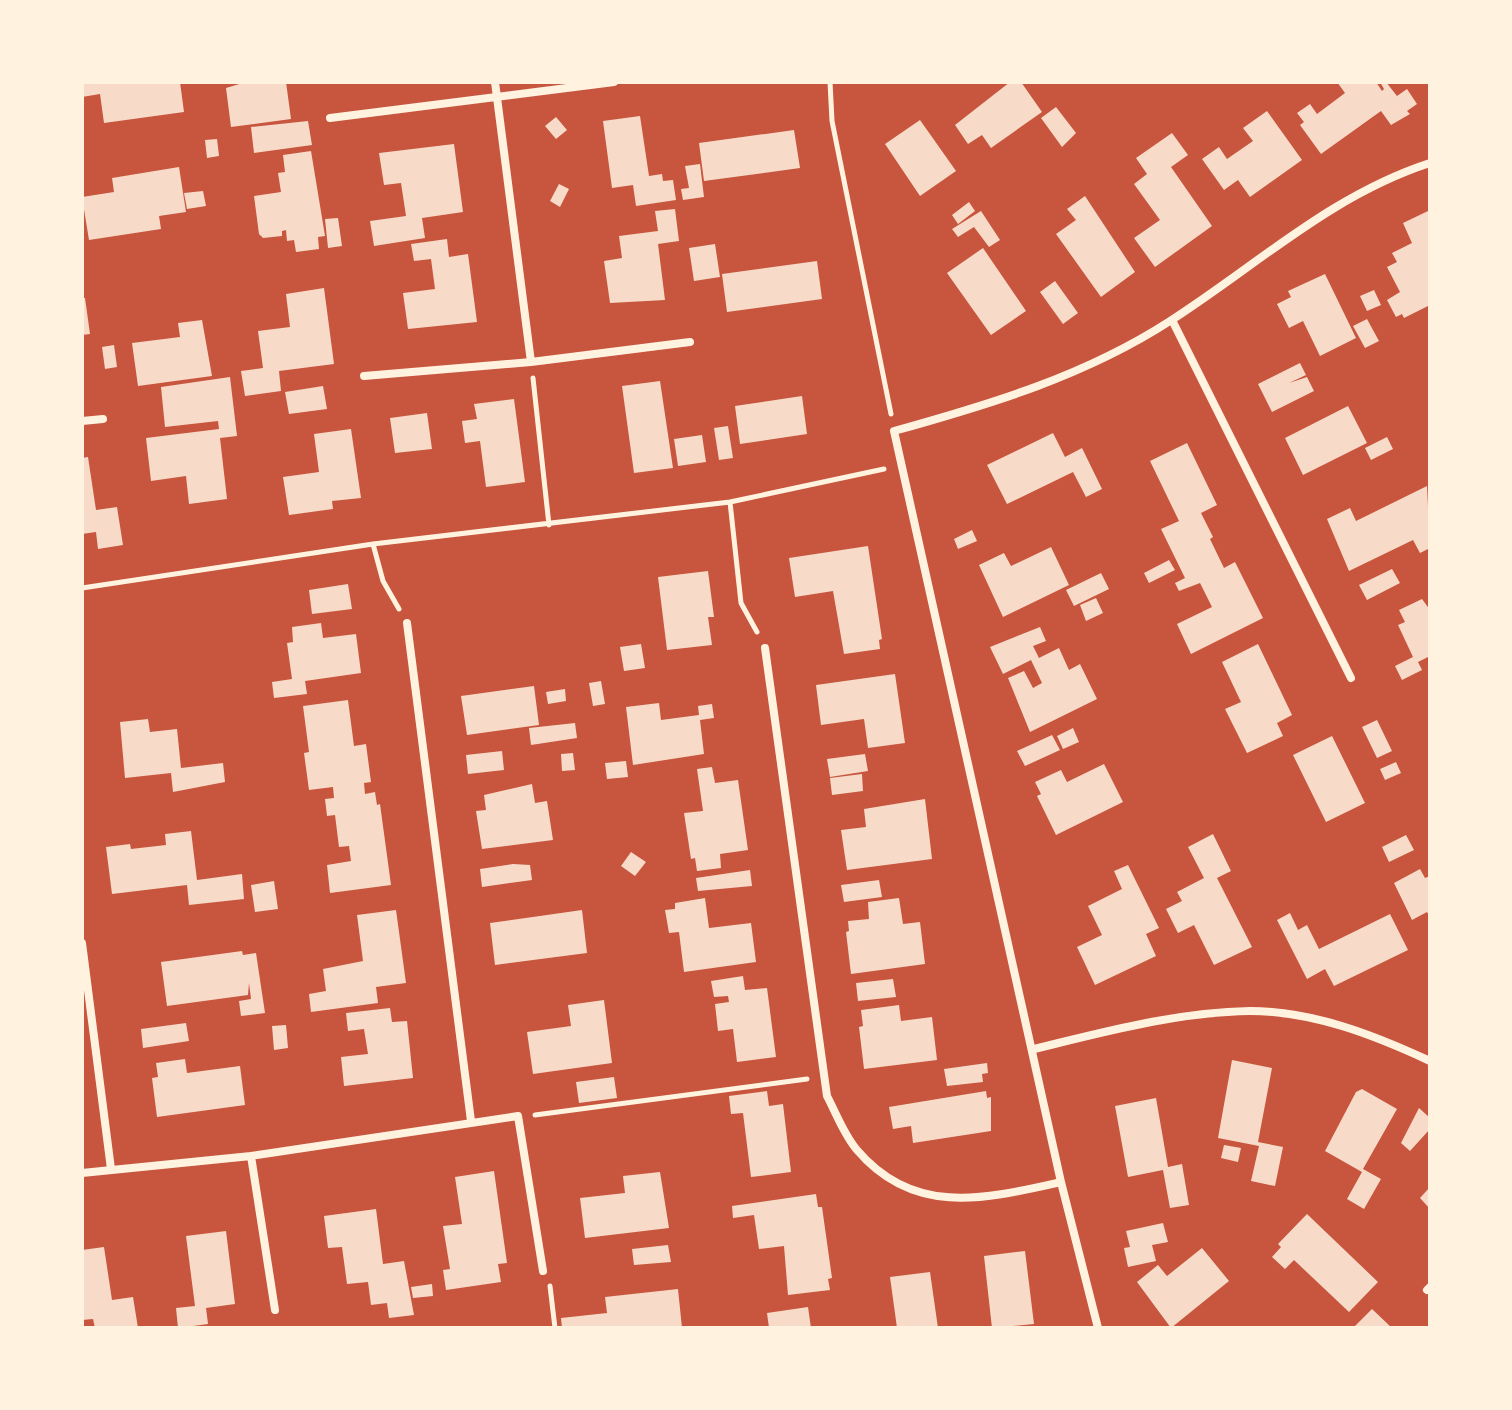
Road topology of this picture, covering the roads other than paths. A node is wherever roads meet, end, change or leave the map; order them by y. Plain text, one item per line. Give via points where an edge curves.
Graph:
1 (495, 82) edge
2 (614, 82) edge
3 (497, 94) junction
4 (330, 118) dead end
5 (1430, 163) edge
6 (1172, 320) junction
7 (690, 342) dead end
8 (531, 362) junction
9 (364, 376) dead end
10 (103, 419) dead end
11 (82, 421) edge
12 (407, 623) road end
13 (765, 648) road end
14 (1351, 678) dead end
15 (82, 943) edge
16 (1034, 1049) junction
17 (1430, 1061) edge
18 (471, 1121) junction
19 (251, 1156) junction
20 (111, 1169) junction
21 (82, 1173) edge
22 (1061, 1182) junction
23 (543, 1271) road end
24 (275, 1310) dead end
25 (1098, 1328) edge

1 - 3 street
2 - 3 street
3 - 4 street
3 - 8 street
5 - 6 street via 1305,223
6 - 14 street
6 - 16 street via 1108,358 1002,401 894,431
7 - 8 street
8 - 9 street
10 - 11 street
12 - 18 street
13 - 22 street via 827,1096 855,1149 894,1186 935,1197 993,1197
15 - 20 street
16 - 17 street via 1158,1021 1252,1011 1316,1019 1374,1036
16 - 22 street
18 - 19 street
18 - 23 street via 518,1116
19 - 20 street
19 - 24 street
20 - 21 street
22 - 25 street

